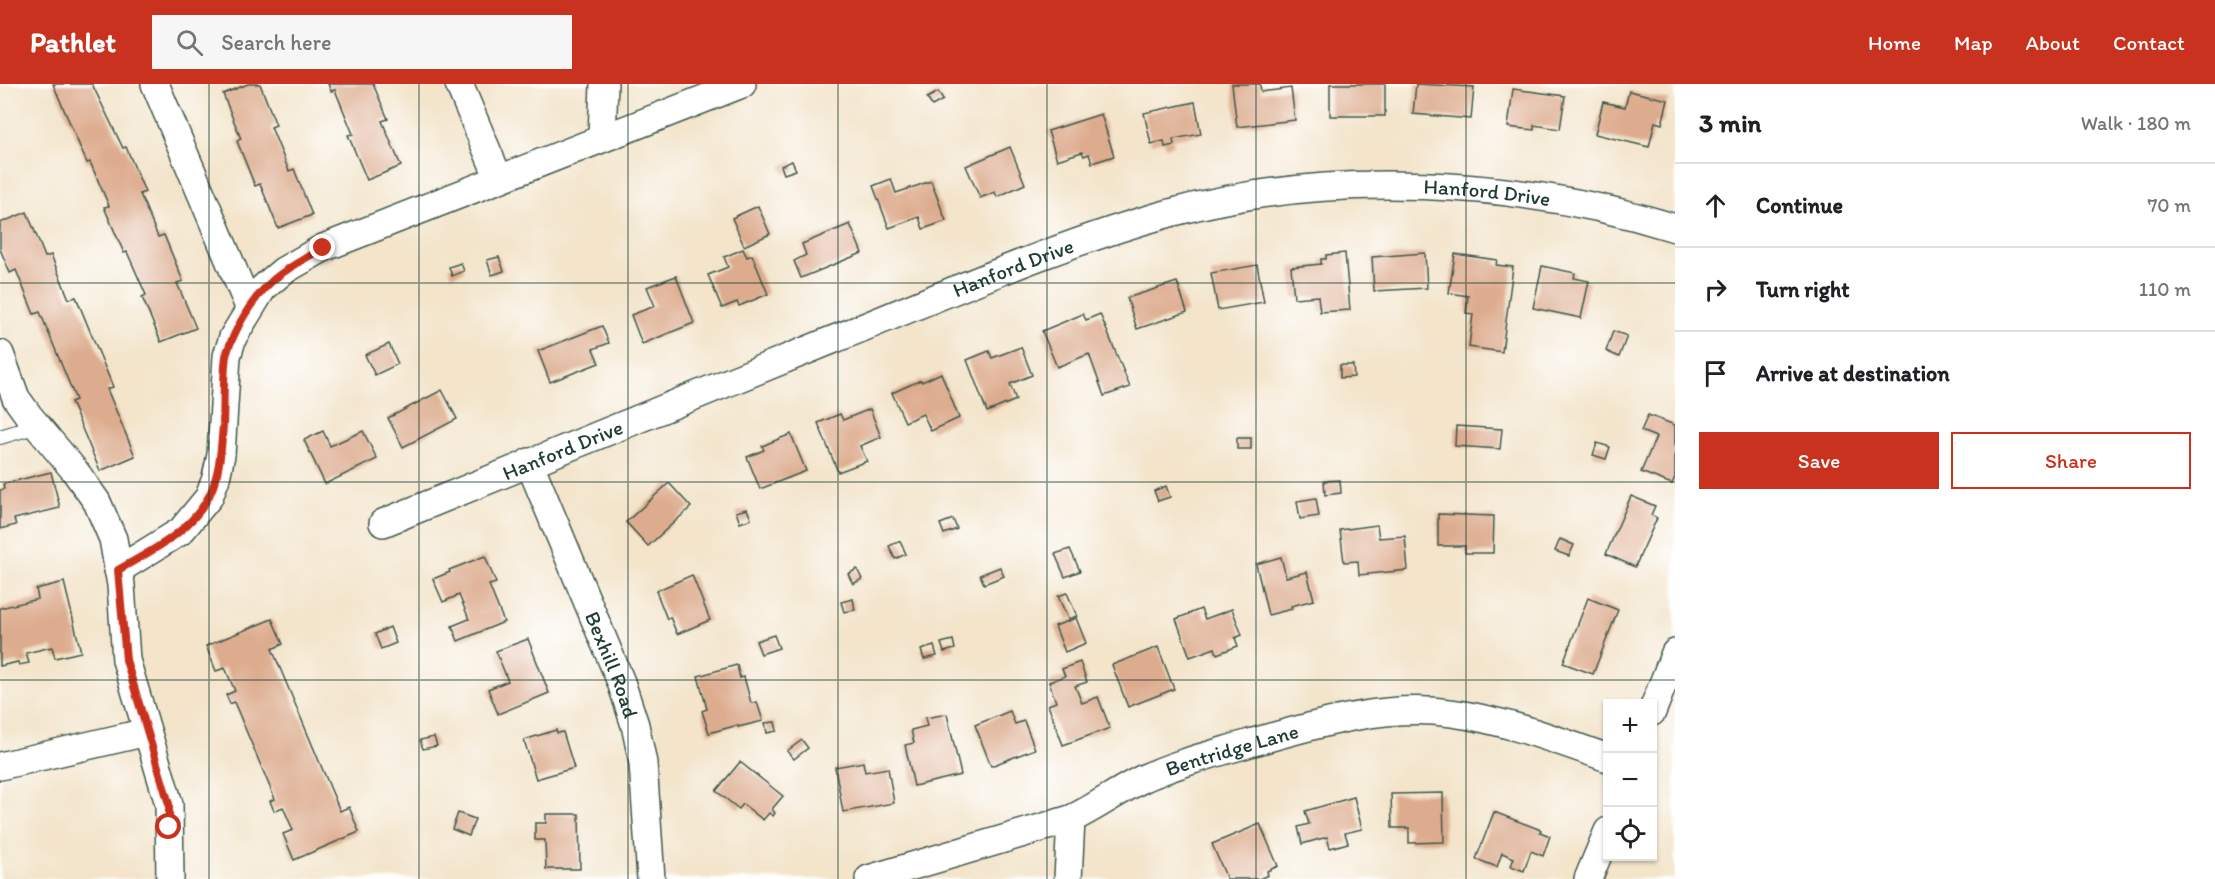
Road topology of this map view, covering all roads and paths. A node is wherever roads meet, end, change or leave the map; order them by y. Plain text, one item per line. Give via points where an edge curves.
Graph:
1 (155, 84) edge
2 (459, 84) edge
3 (604, 84) edge
4 (742, 84) edge
5 (602, 138) junction
6 (500, 179) junction
7 (1675, 228) edge
8 (249, 308) junction
9 (0, 354) edge
10 (37, 426) junction
11 (0, 437) edge
12 (529, 462) junction
13 (382, 523) dead end
14 (118, 570) junction
15 (1675, 654) edge
16 (1657, 701) edge
17 (147, 732) junction
18 (1603, 756) edge
19 (0, 766) edge
20 (1071, 819) junction
21 (1603, 843) edge
22 (170, 879) edge
23 (651, 879) edge
24 (869, 879) edge
25 (1068, 879) edge
26 (1588, 879) edge

1 - 8 street
2 - 6 street
3 - 5 street
4 - 5 street
5 - 6 street
6 - 8 street via 323,248 283,271 263,288
7 - 12 street, Hanford Drive via 1551,197 1461,187 1392,185 1248,196 1098,234
8 - 14 street via 226,356 221,455 209,497 181,531
9 - 10 street via 16,398
10 - 11 lane
10 - 14 street via 97,502 113,539
12 - 13 street, Hanford Drive
12 - 23 street, Bexhill Road via 621,682 635,725 644,763
14 - 17 street via 126,660
15 - 16 street
17 - 19 street
17 - 22 street via 169,804
18 - 20 street, Bentridge Lane via 1534,732 1459,714 1401,711 1366,715 1195,759 1115,793
20 - 24 street, Bentridge Lane
20 - 25 street
21 - 26 street

